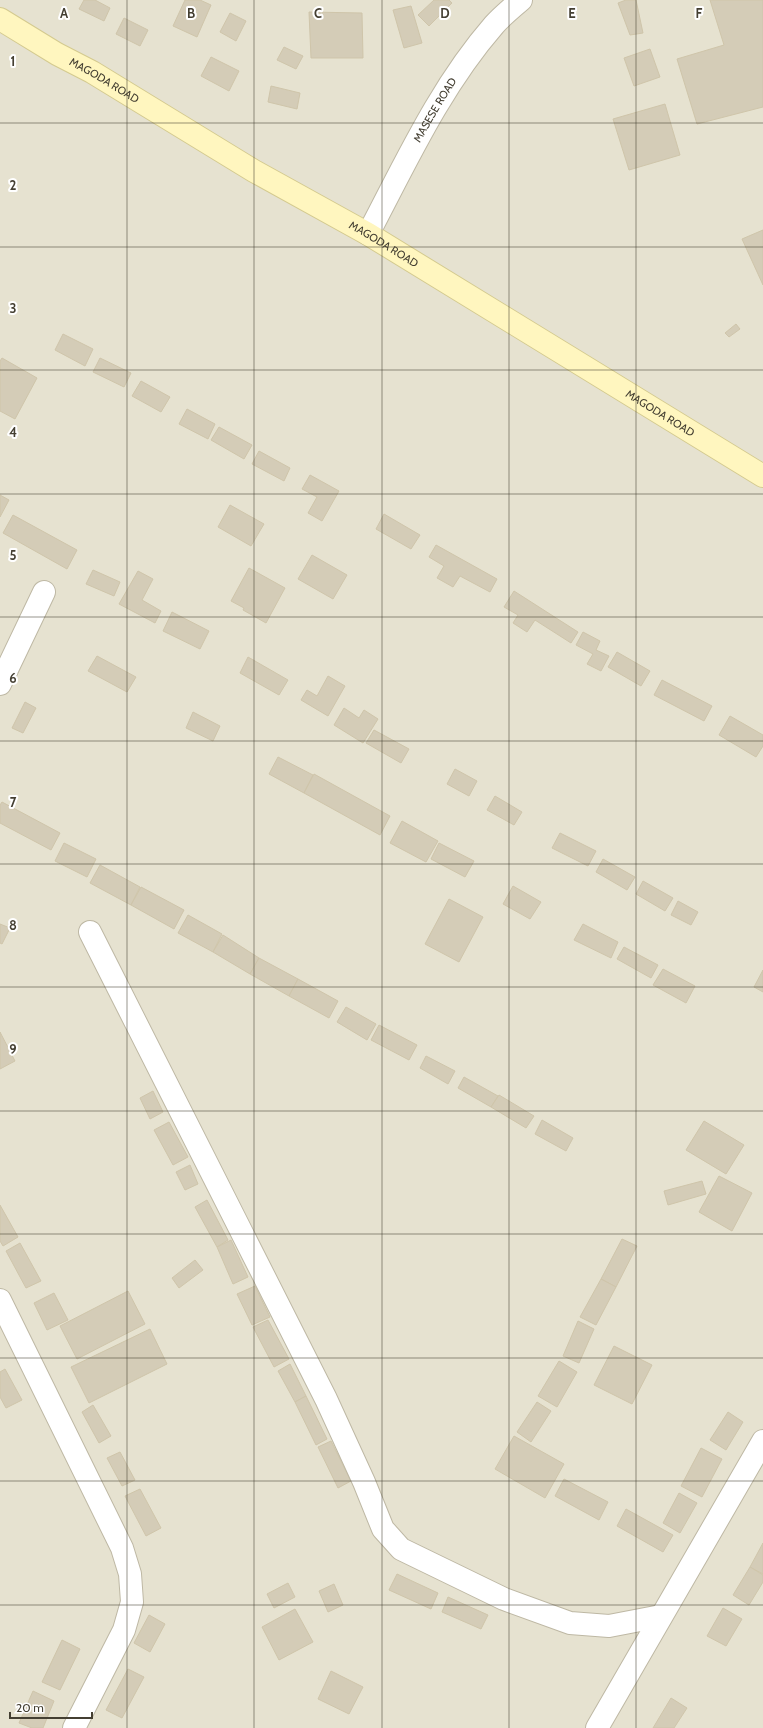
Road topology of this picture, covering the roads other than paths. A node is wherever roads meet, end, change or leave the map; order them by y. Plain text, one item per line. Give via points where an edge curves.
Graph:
1 (521, 0) edge
2 (0, 19) edge
3 (368, 234) junction
4 (763, 476) edge
5 (44, 592) dead end
6 (0, 684) edge
7 (90, 932) dead end
8 (0, 1300) edge
9 (763, 1441) edge
10 (661, 1616) junction
11 (74, 1728) edge
12 (597, 1728) edge

1 - 3 street, MASESE ROAD via 495,24 459,70 434,109
2 - 3 street, MAGODA ROAD via 254,171
3 - 4 street, MAGODA ROAD
5 - 6 street
7 - 10 street via 326,1399 383,1530 401,1548 504,1599 570,1623 609,1626
8 - 11 street via 122,1548 130,1574 132,1602 124,1630
9 - 10 street
10 - 12 street

